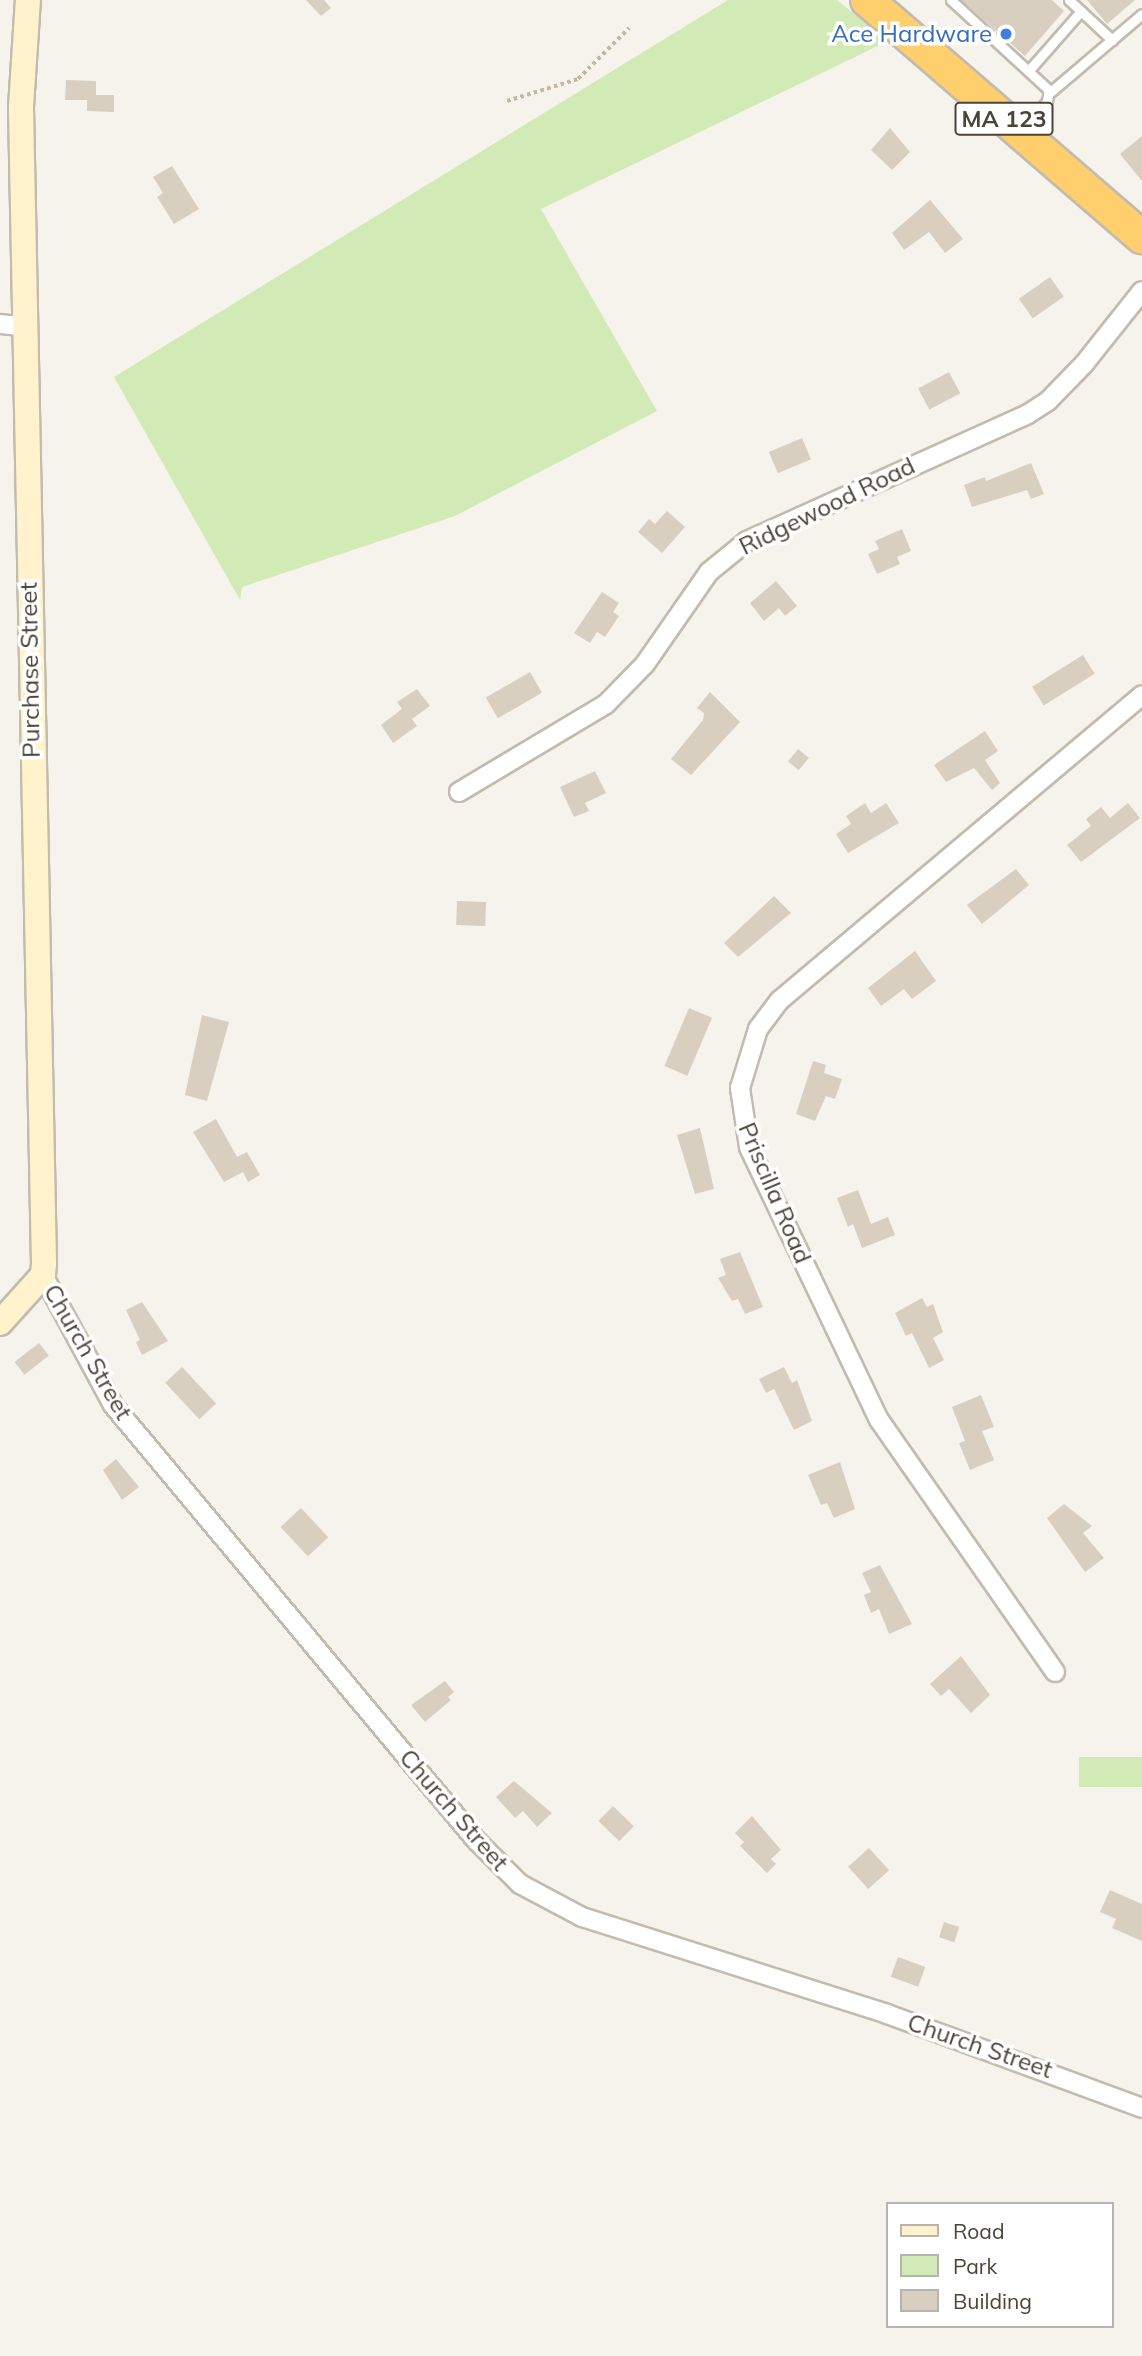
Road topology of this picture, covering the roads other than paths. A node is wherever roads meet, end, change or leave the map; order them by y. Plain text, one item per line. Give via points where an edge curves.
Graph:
1 (28, 0) edge
2 (867, 0) edge
3 (951, 0) edge
4 (1069, 0) edge
5 (1081, 11) junction
6 (1142, 15) edge
7 (1112, 40) junction
8 (1030, 69) junction
9 (1048, 94) junction
10 (1021, 134) junction
11 (1142, 237) edge
12 (1142, 291) edge
13 (0, 324) edge
14 (27, 327) junction
15 (1142, 695) edge
16 (459, 792) dead end
17 (43, 1275) junction
18 (0, 1323) edge
19 (1055, 1672) dead end
20 (1142, 2108) edge

1 - 14 street, Purchase Street via 21,107
2 - 10 highway, MA 123
3 - 8 lane
4 - 5 lane
5 - 7 lane
5 - 8 lane
6 - 7 lane
7 - 9 lane
8 - 9 lane
9 - 10 lane
10 - 11 highway, MA 123
12 - 16 street, Ridgewood Road via 1048,401 747,541 709,572 645,664 606,704
13 - 14 street
14 - 17 street, Purchase Street via 30,717
15 - 19 street, Priscilla Road via 780,1000 758,1029 740,1088 749,1147 879,1420
17 - 18 street
17 - 20 street, Church Street via 113,1405 477,1840 520,1884 582,1917 887,2014

